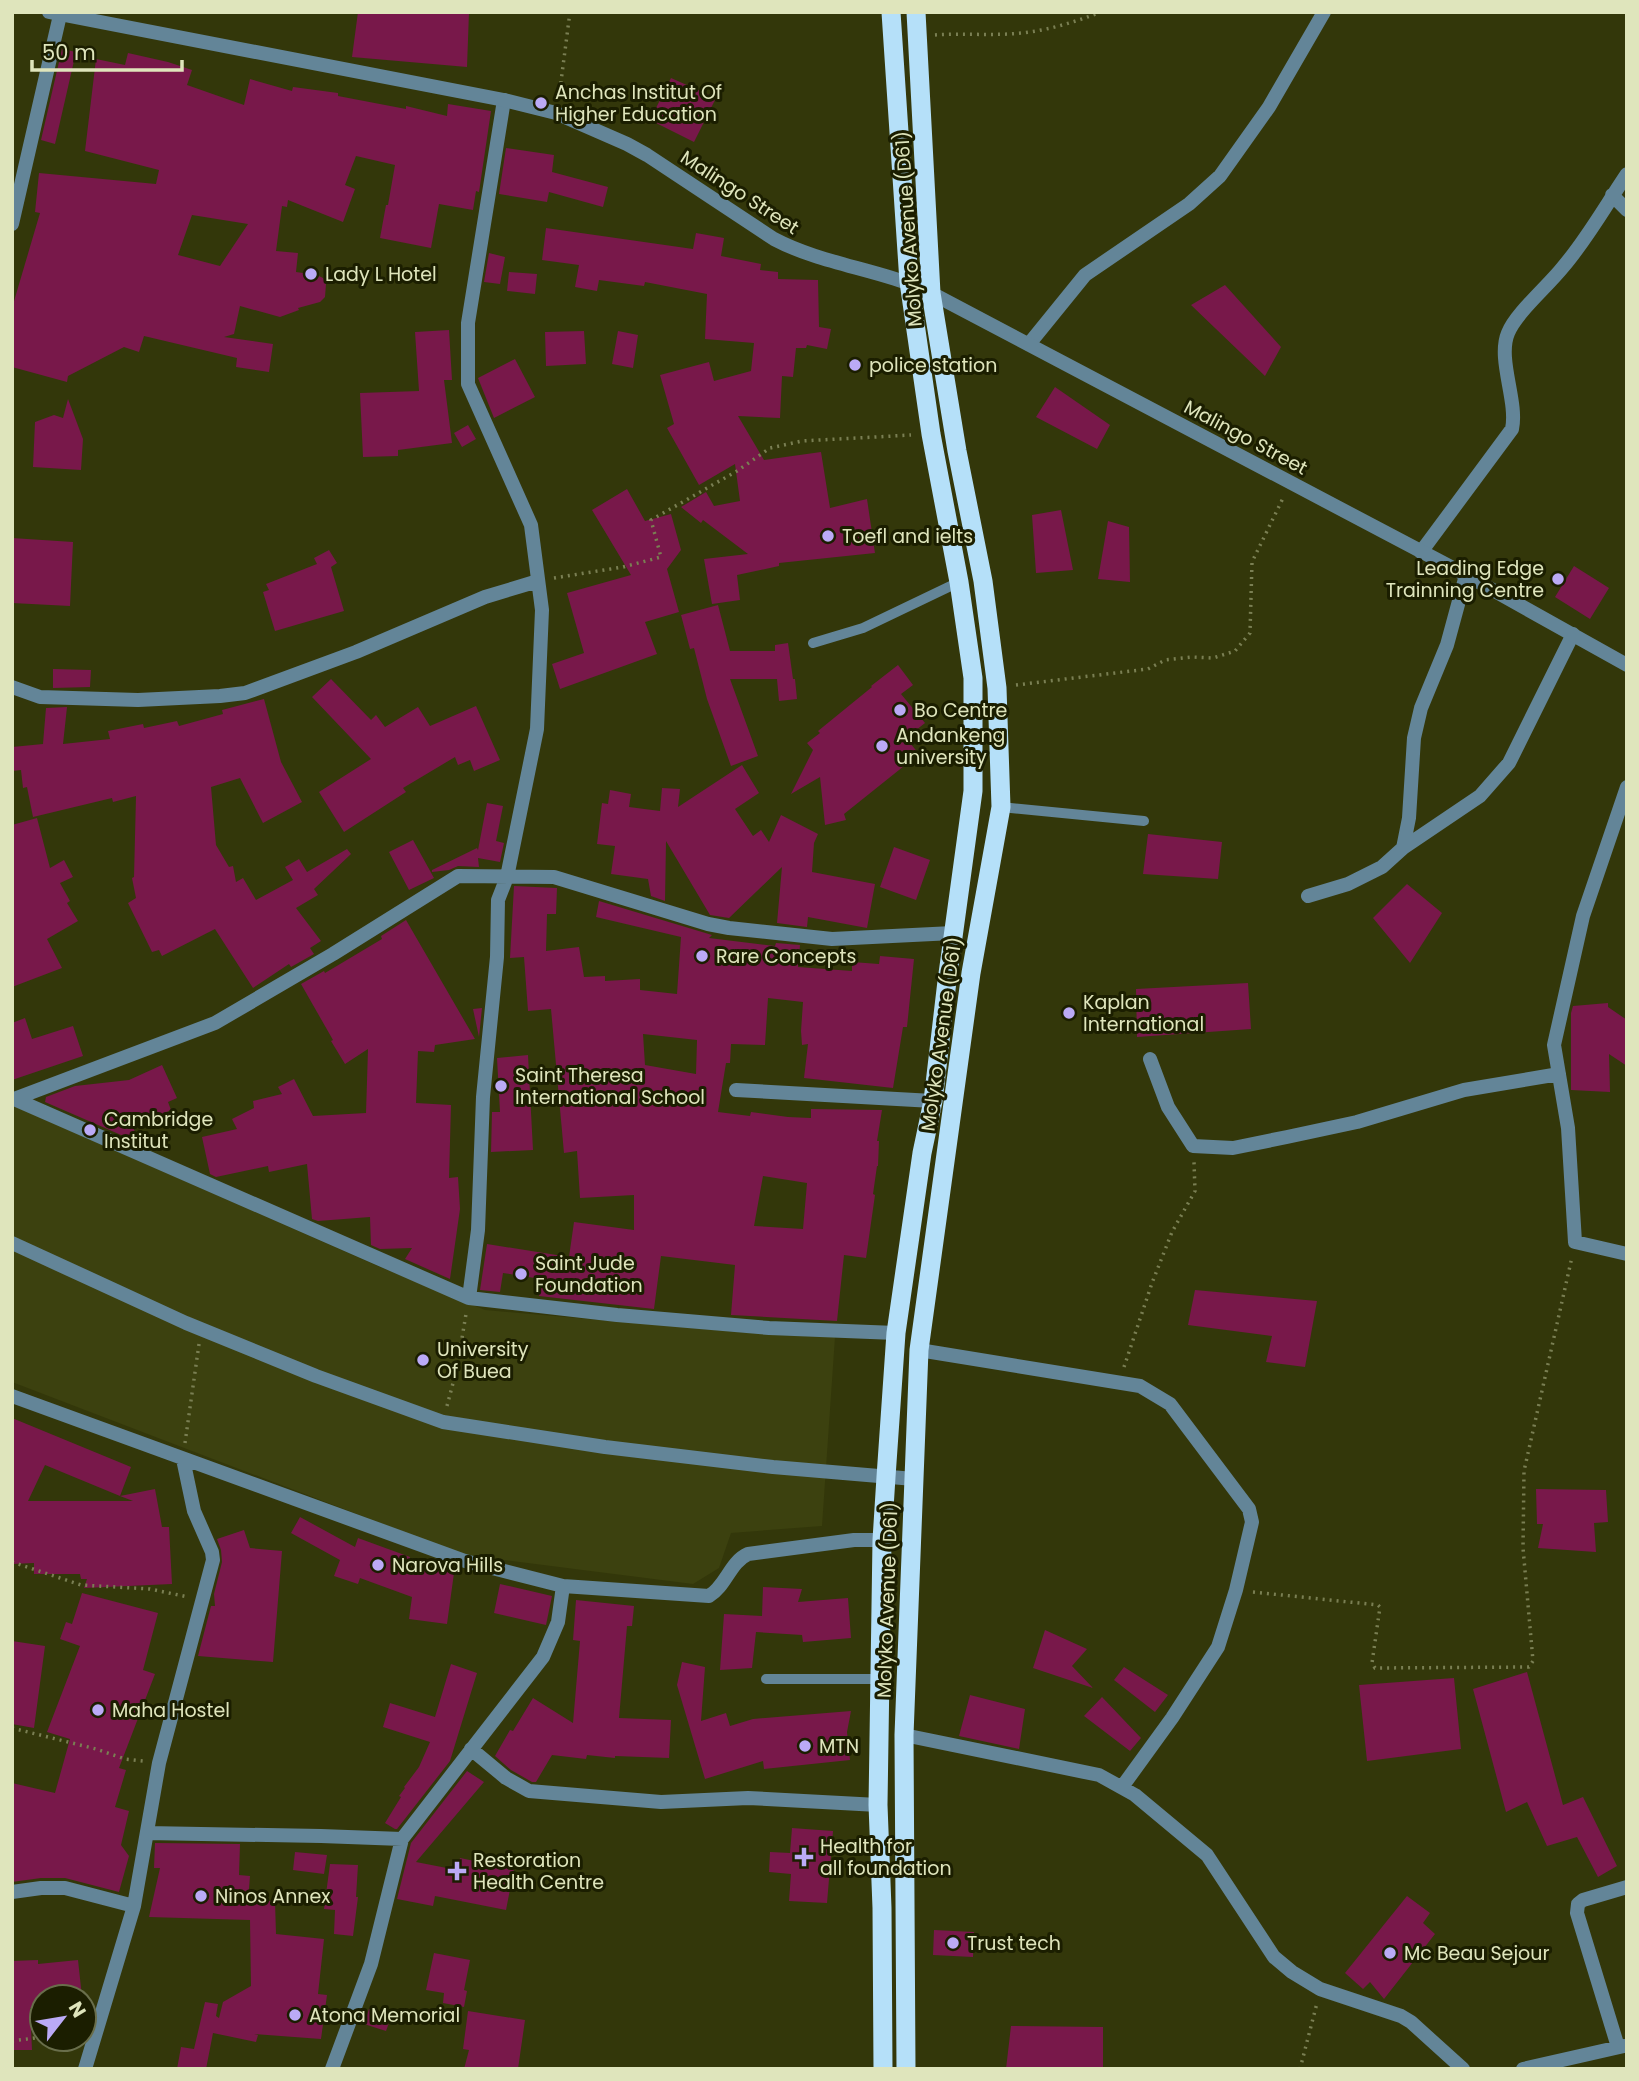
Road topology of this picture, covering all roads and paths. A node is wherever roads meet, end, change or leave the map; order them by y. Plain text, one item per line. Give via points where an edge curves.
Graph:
1 (570, 12) edge
2 (891, 12) edge
3 (916, 12) edge
4 (1101, 12) edge
5 (1324, 12) edge
6 (54, 14) edge
7 (918, 37) junction
8 (504, 100) junction
9 (556, 113) junction
10 (1627, 174) edge
11 (1612, 195) junction
12 (1627, 210) edge
13 (12, 224) edge
14 (909, 282) junction
15 (931, 293) junction
16 (1029, 344) junction
17 (931, 434) junction
18 (1291, 482) junction
19 (1421, 552) junction
20 (1466, 575) junction
21 (538, 581) junction
22 (959, 582) junction
23 (1573, 634) junction
24 (813, 643) dead end
25 (1627, 665) edge
26 (12, 687) edge
27 (997, 688) junction
28 (1627, 787) edge
29 (1001, 807) junction
30 (1144, 821) dead end
31 (1403, 848) junction
32 (507, 877) junction
33 (1308, 896) dead end
34 (953, 933) junction
35 (1150, 1059) dead end
36 (1559, 1074) junction
37 (736, 1090) dead end
38 (13, 1095) edge
39 (933, 1101) junction
40 (1193, 1146) junction
41 (1575, 1242) junction
42 (12, 1244) edge
43 (1627, 1254) edge
44 (469, 1298) junction
45 (201, 1329) junction
46 (896, 1333) junction
47 (919, 1350) junction
48 (1119, 1383) junction
49 (12, 1396) edge
50 (443, 1422) junction
51 (183, 1459) junction
52 (886, 1477) junction
53 (914, 1479) junction
54 (882, 1540) junction
55 (12, 1562) edge
56 (563, 1586) junction
57 (1236, 1590) junction
58 (204, 1600) junction
59 (766, 1679) dead end
60 (880, 1679) junction
61 (12, 1728) edge
62 (904, 1735) junction
63 (471, 1749) junction
64 (159, 1763) junction
65 (1122, 1787) junction
66 (878, 1805) junction
67 (147, 1833) junction
68 (402, 1839) junction
69 (1627, 1887) edge
70 (12, 1892) edge
71 (134, 1906) junction
72 (1320, 1989) junction
73 (1622, 2046) edge
74 (85, 2069) edge
75 (332, 2069) edge
76 (883, 2069) edge
77 (906, 2069) edge
78 (1300, 2069) edge
79 (1463, 2069) edge
80 (1523, 2069) edge

1 - 9 path
2 - 14 highway, Molyko Avenue (D61)
3 - 7 highway, Molyko Avenue (D61)
4 - 7 path via 1020,33
5 - 16 street via 1269,107 1220,176 1189,204 1085,275
6 - 8 street, Malingo Street
6 - 13 street
7 - 15 highway, Molyko Avenue (D61)
8 - 9 street, Malingo Street
8 - 21 street via 468,323 468,384 531,525
9 - 14 street, Malingo Street via 647,155 796,251
10 - 11 street
11 - 12 street
11 - 19 street via 1565,265 1507,335 1514,415 1511,429
14 - 15 street, Malingo Street
14 - 17 highway, Molyko Avenue (D61)
15 - 16 street, Malingo Street
15 - 27 highway, Molyko Avenue (D61) via 984,581
16 - 18 street, Malingo Street
17 - 21 path via 771,447 651,520 661,557
17 - 22 highway, Molyko Avenue (D61)
18 - 19 street, Malingo Street
18 - 27 path via 1252,562 1250,633 1235,651 1213,658 1165,660 1148,669
19 - 20 street, Malingo Street
20 - 23 street, Malingo Street
20 - 31 street via 1414,738
21 - 26 street via 485,597 245,693 138,701 40,697
21 - 32 street via 542,610 537,729
22 - 24 lane via 863,628
22 - 34 highway, Molyko Avenue (D61) via 972,678 974,766
23 - 25 street, Malingo Street
23 - 31 street via 1509,763 1480,796
27 - 29 highway, Molyko Avenue (D61)
28 - 36 street via 1583,916 1562,1004 1554,1045
29 - 30 lane
29 - 47 highway, Molyko Avenue (D61) via 971,973
31 - 33 street via 1382,867
32 - 34 street via 554,877 729,929 832,939
32 - 38 street via 458,876 215,1023
32 - 44 street via 498,900 478,1230
34 - 39 highway, Molyko Avenue (D61)
35 - 40 street via 1168,1107
36 - 40 street via 1464,1090 1287,1138 1233,1148
36 - 41 street via 1569,1128
37 - 39 street
38 - 44 street
39 - 46 highway, Molyko Avenue (D61)
40 - 48 path via 1195,1191 1172,1232
41 - 43 street
41 - 57 path via 1524,1471 1523,1548 1533,1661 1529,1667 1375,1668 1378,1605
42 - 45 street
44 - 46 street via 769,1328
44 - 50 path
45 - 50 street
45 - 51 path
46 - 52 highway, Molyko Avenue (D61)
47 - 48 street
47 - 53 highway, Molyko Avenue (D61)
48 - 57 street via 1140,1386 1170,1404 1249,1509 1252,1522
49 - 51 street
50 - 52 street via 605,1447
51 - 56 street via 465,1562
51 - 58 street via 194,1511 212,1552
52 - 53 street
52 - 54 highway, Molyko Avenue (D61)
53 - 62 highway, Molyko Avenue (D61)
54 - 56 street via 748,1554 709,1596
54 - 60 highway, Molyko Avenue (D61)
55 - 58 path via 81,1585 150,1589
56 - 63 street via 558,1622 542,1657
57 - 65 street via 1218,1647
58 - 64 street
59 - 60 lane
60 - 66 highway, Molyko Avenue (D61)
61 - 64 path via 125,1759
62 - 65 street via 1099,1776
62 - 77 highway, Molyko Avenue (D61)
63 - 66 street via 529,1791 661,1802 748,1798
63 - 68 street
64 - 67 street
65 - 72 street via 1207,1855 1274,1957
66 - 76 highway, Molyko Avenue (D61)
67 - 68 street
67 - 71 street
68 - 75 street via 371,1964
69 - 73 street via 1583,1900 1577,1913
70 - 71 street via 65,1888
71 - 74 street
72 - 78 path
72 - 79 street via 1401,2016
73 - 80 street

